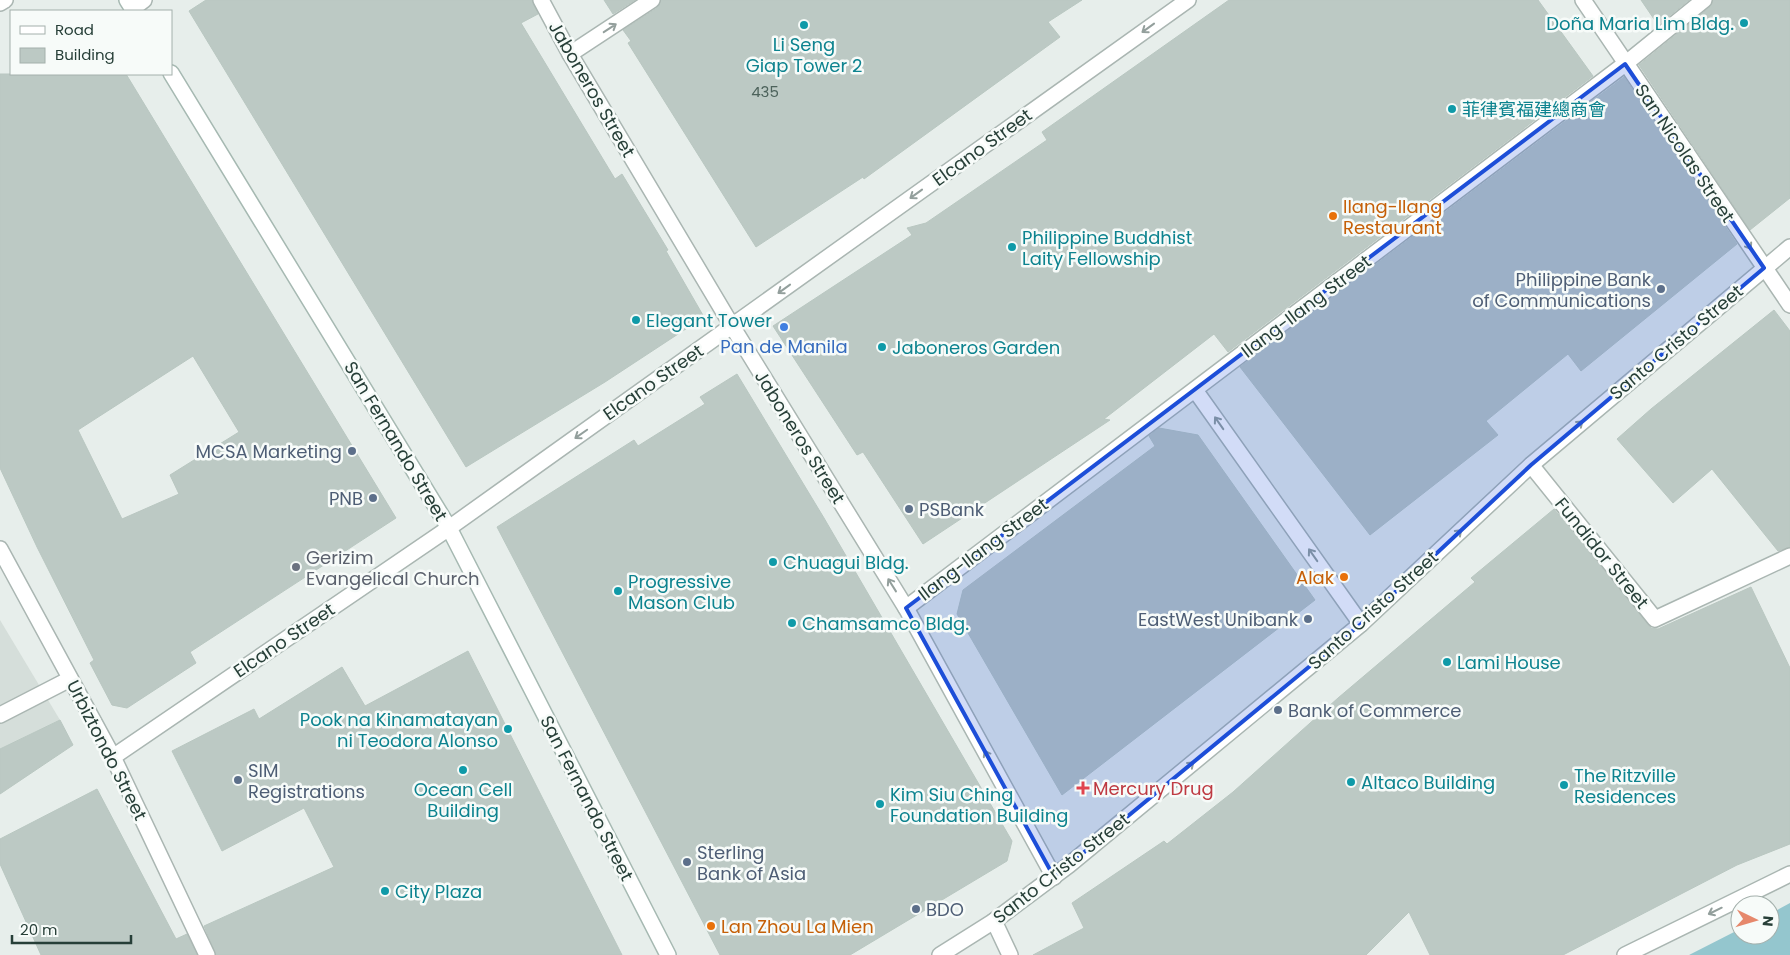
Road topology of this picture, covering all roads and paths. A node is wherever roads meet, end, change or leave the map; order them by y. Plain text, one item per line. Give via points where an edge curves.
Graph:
1 (5, 0) edge
2 (541, 0) edge
3 (652, 0) edge
4 (1188, 0) edge
5 (1583, 0) edge
6 (1704, 0) edge
7 (0, 3) edge
8 (570, 54) junction
9 (1625, 64) junction
10 (172, 75) edge
11 (1790, 247) edge
12 (1764, 268) junction
13 (1790, 305) edge
14 (732, 326) junction
15 (1195, 390) junction
16 (1531, 465) junction
17 (449, 528) junction
18 (0, 549) edge
19 (1790, 556) edge
20 (906, 608) junction
21 (1361, 624) junction
22 (70, 679) junction
23 (0, 716) edge
24 (113, 757) junction
25 (1790, 874) edge
26 (1054, 877) junction
27 (994, 921) junction
28 (207, 955) edge
29 (668, 955) edge
30 (940, 955) edge
31 (1010, 955) edge
32 (1625, 955) edge

1 - 7 street
2 - 8 street, Jaboneros Street
8 -> 3 street
4 -> 14 street, Elcano Street
5 - 9 street, San Nicolas Street
6 - 9 street, Ilang-Ilang Street
8 - 14 street, Jaboneros Street
9 -> 12 street, San Nicolas Street
9 - 15 street, Ilang-Ilang Street
10 - 17 street, San Fernando Street
11 - 12 street, Santo Cristo Street
12 - 13 street, San Nicolas Street
16 -> 12 street, Santo Cristo Street
14 -> 17 street, Elcano Street
20 -> 14 street, Jaboneros Street
15 - 20 street, Ilang-Ilang Street
21 -> 15 street
16 - 19 street, Fundidor Street via 1655,619
21 -> 16 street, Santo Cristo Street
17 - 24 street, Elcano Street
17 - 29 street, San Fernando Street
18 - 22 street, Urbiztondo Street
26 -> 20 street, Jaboneros Street
26 -> 21 street, Santo Cristo Street
22 - 23 street
22 - 24 street, Urbiztondo Street
24 - 28 street, Urbiztondo Street
25 -> 32 street
26 - 27 street, Santo Cristo Street
27 - 30 street, Santo Cristo Street
27 - 31 street

